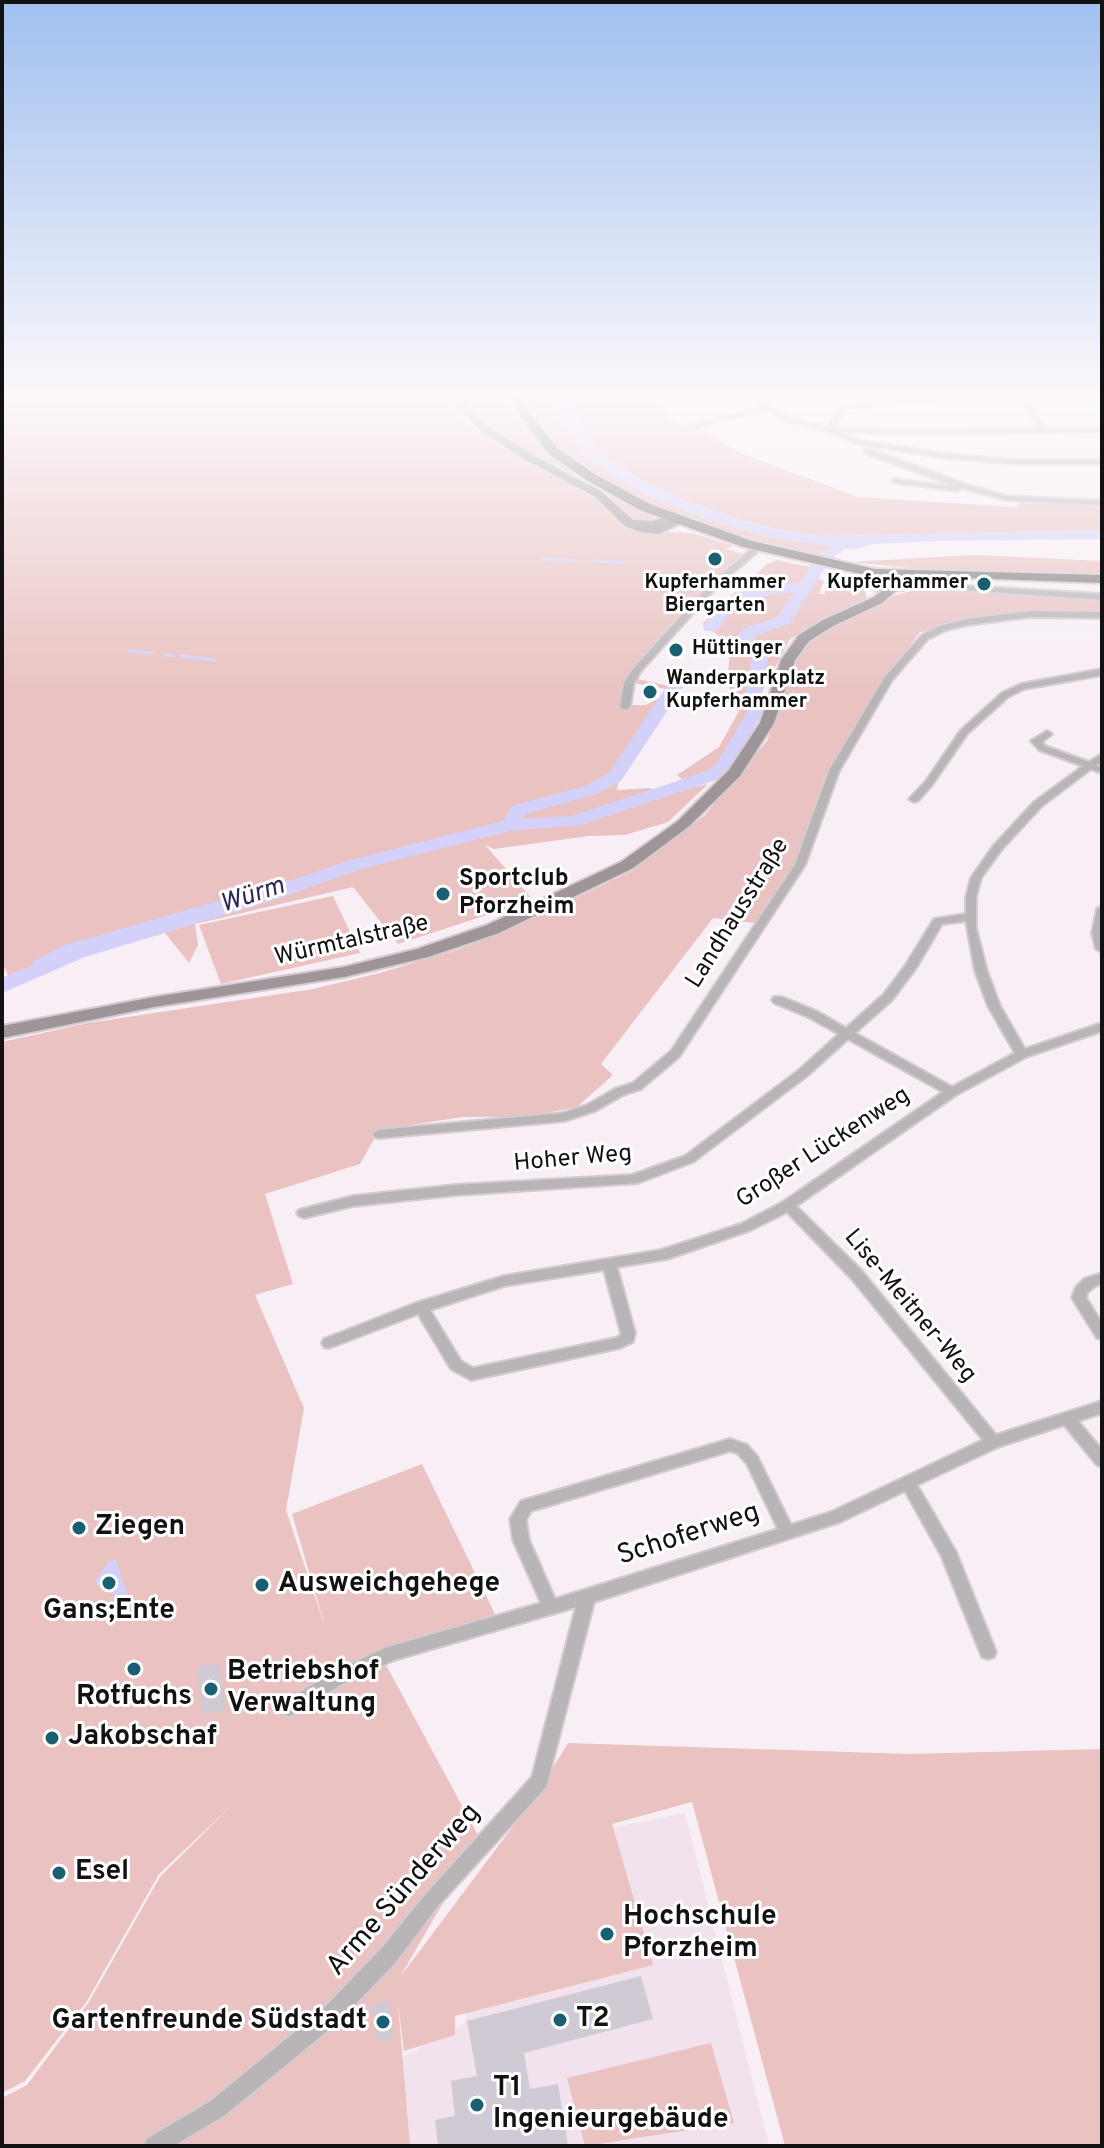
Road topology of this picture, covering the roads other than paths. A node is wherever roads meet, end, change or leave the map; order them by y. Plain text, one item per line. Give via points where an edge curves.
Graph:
1 (597, 493) edge
2 (620, 493) edge
3 (995, 493) edge
4 (1102, 494) edge
5 (1080, 495) dead end
6 (1102, 503) edge
7 (669, 523) junction
8 (759, 547) junction
9 (840, 565) junction
10 (937, 573) junction
11 (1040, 577) junction
12 (1102, 579) edge
13 (889, 581) junction
14 (1102, 597) edge
15 (1102, 615) edge
16 (1102, 672) edge
17 (625, 707) dead end
18 (1047, 734) dead end
19 (1102, 757) edge
20 (1089, 765) junction
21 (1102, 770) edge
22 (914, 799) dead end
23 (1102, 909) edge
24 (970, 917) junction
25 (1102, 949) edge
26 (778, 1000) dead end
27 (1102, 1027) edge
28 (2, 1032) edge
29 (847, 1033) junction
30 (1022, 1054) junction
31 (952, 1092) junction
32 (379, 1134) dead end
33 (788, 1205) junction
34 (304, 1213) dead end
35 (609, 1263) junction
36 (1102, 1278) edge
37 (421, 1307) junction
38 (1102, 1334) edge
39 (329, 1343) dead end
40 (1102, 1407) edge
41 (1066, 1417) junction
42 (993, 1442) junction
43 (1102, 1461) edge
44 (908, 1483) junction
45 (787, 1532) junction
46 (587, 1597) junction
47 (551, 1607) junction
48 (988, 1652) dead end
49 (290, 1708) dead end
50 (154, 2146) edge

1 - 7 main road via 632,524 645,529
2 - 7 main road
3 - 6 street via 1033,501
4 - 5 street
7 - 8 main road
8 - 9 main road
8 - 17 street via 713,586 637,670
9 - 10 main road
9 - 13 main road
10 - 11 main road
10 - 13 main road
11 - 12 main road
11 - 13 main road
13 - 14 street
13 - 28 main road, Würmtalstraße via 878,600 804,638 788,660 767,723 735,773 683,824 627,865 493,929 422,953 344,972
15 - 32 street, Landhausstraße via 1008,617 943,628 925,637 888,679 834,771 809,846 792,878 675,1054 637,1086 564,1117
16 - 22 street via 1035,683 1005,695 964,732
18 - 20 street via 1037,744
19 - 20 street
20 - 21 street
20 - 24 street via 1038,804 998,847 976,878
23 - 25 street via 1097,933
24 - 29 street, Hoher Weg via 938,921 888,997
24 - 30 street via 985,982
26 - 29 street
27 - 30 street, Großer Lückenweg
29 - 31 street
29 - 34 street, Hoher Weg via 689,1159 633,1180 456,1190 353,1201
30 - 31 street, Großer Lückenweg
31 - 33 street, Großer Lückenweg
33 - 35 street, Großer Lückenweg via 703,1243
33 - 42 street, Lise-Meitner-Weg via 856,1274
35 - 37 street, Großer Lückenweg via 504,1281
35 - 37 street via 628,1333 620,1343 471,1374 456,1365
36 - 38 street via 1089,1283 1079,1298
37 - 39 street, Großer Lückenweg
40 - 41 street, Schoferweg
41 - 42 street, Schoferweg
41 - 43 street
42 - 44 street, Schoferweg
44 - 45 street, Schoferweg via 835,1517
44 - 48 street via 948,1552
45 - 46 street, Schoferweg
45 - 47 street via 752,1460 730,1445 526,1506 518,1519 521,1540
46 - 47 street, Schoferweg
46 - 50 street, Arme Sünderweg via 540,1781 331,2015 218,2108
47 - 49 street, Schoferweg via 391,1653

